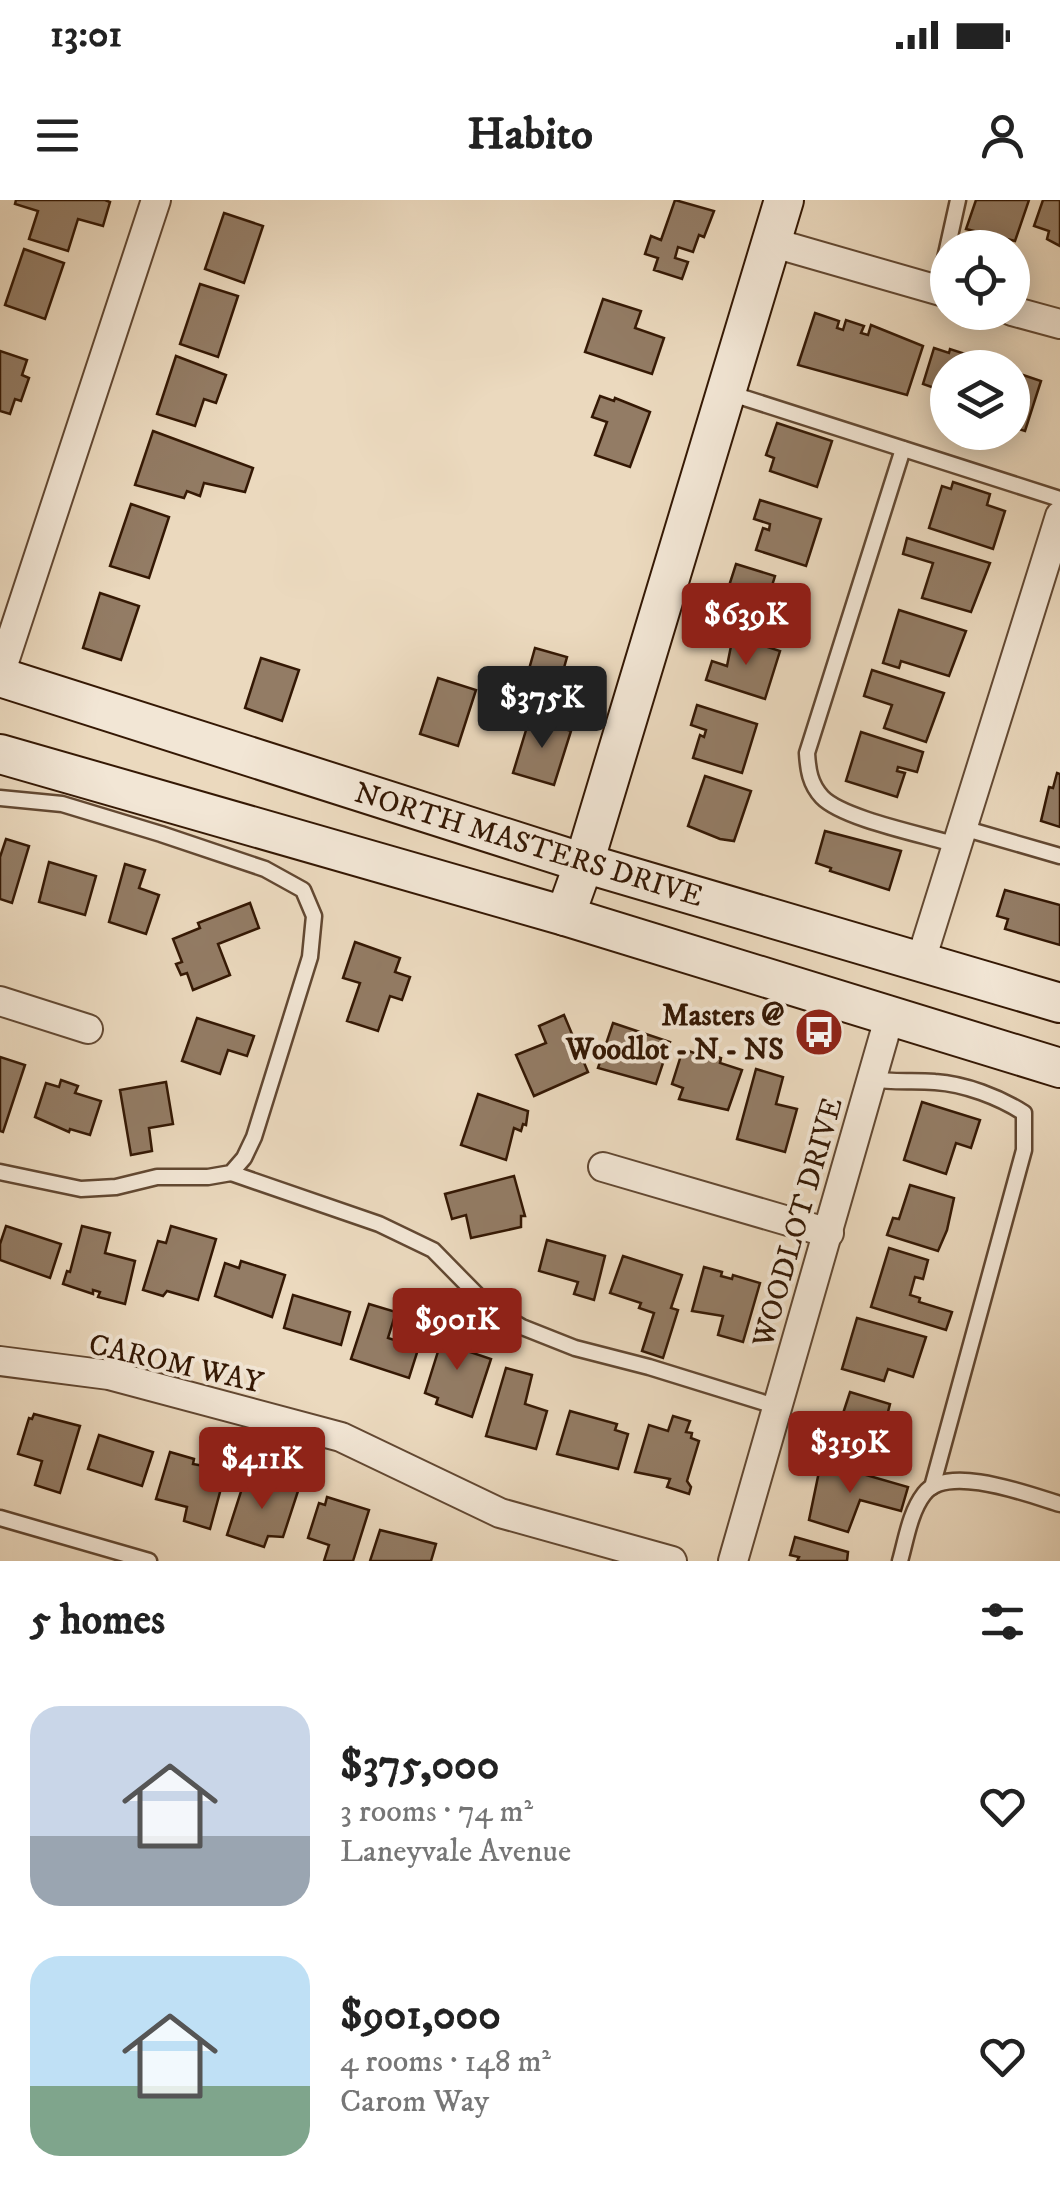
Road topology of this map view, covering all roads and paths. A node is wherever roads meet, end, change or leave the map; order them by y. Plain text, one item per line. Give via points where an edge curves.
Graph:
1 (156, 200) edge
2 (784, 200) edge
3 (958, 200) edge
4 (953, 230) edge
5 (774, 244) junction
6 (930, 287) edge
7 (1030, 315) edge
8 (1060, 324) edge
9 (728, 392) junction
10 (903, 449) junction
11 (1060, 499) edge
12 (1058, 527) edge
13 (0, 676) edge
14 (0, 754) edge
15 (0, 798) edge
16 (960, 836) junction
17 (1060, 856) edge
18 (584, 863) junction
19 (565, 916) junction
20 (922, 960) junction
21 (0, 1000) edge
22 (1060, 1004) edge
23 (890, 1016) junction
24 (88, 1029) dead end
25 (1060, 1068) edge
26 (872, 1080) junction
27 (603, 1167) dead end
28 (0, 1172) edge
29 (232, 1173) junction
30 (829, 1233) junction
31 (0, 1360) edge
32 (778, 1407) junction
33 (932, 1487) junction
34 (1060, 1504) edge
35 (0, 1518) edge
36 (149, 1561) edge
37 (672, 1561) edge
38 (733, 1561) edge
39 (900, 1561) edge

1 - 13 street
2 - 5 main road
3 - 4 lane
5 - 6 street
5 - 9 main road
7 - 8 street
9 - 10 lane
9 - 18 main road
10 - 11 lane
10 - 16 lane via 807,753 808,775 838,810
12 - 16 street
13 - 18 main road, NORTH MASTERS DRIVE
14 - 19 main road, NORTH MASTERS DRIVE
15 - 29 lane via 62,804 161,834 265,869 303,890 314,916 310,957 254,1136
16 - 17 lane
16 - 20 street
18 - 19 main road
18 - 20 main road, NORTH MASTERS DRIVE
19 - 23 main road, NORTH MASTERS DRIVE
20 - 22 main road, NORTH MASTERS DRIVE
21 - 24 street
23 - 25 main road, NORTH MASTERS DRIVE
23 - 26 street, WOODLOT DRIVE
26 - 30 street, WOODLOT DRIVE
26 - 33 lane via 950,1085 1024,1114 1024,1150
27 - 30 street
28 - 29 lane via 81,1189
29 - 32 lane via 433,1250 491,1309 522,1327
30 - 32 street, WOODLOT DRIVE
31 - 37 street, CAROM WAY via 110,1376 342,1437 500,1513
32 - 38 street, WOODLOT DRIVE
33 - 34 lane via 990,1484
33 - 39 lane via 913,1517
35 - 36 lane

